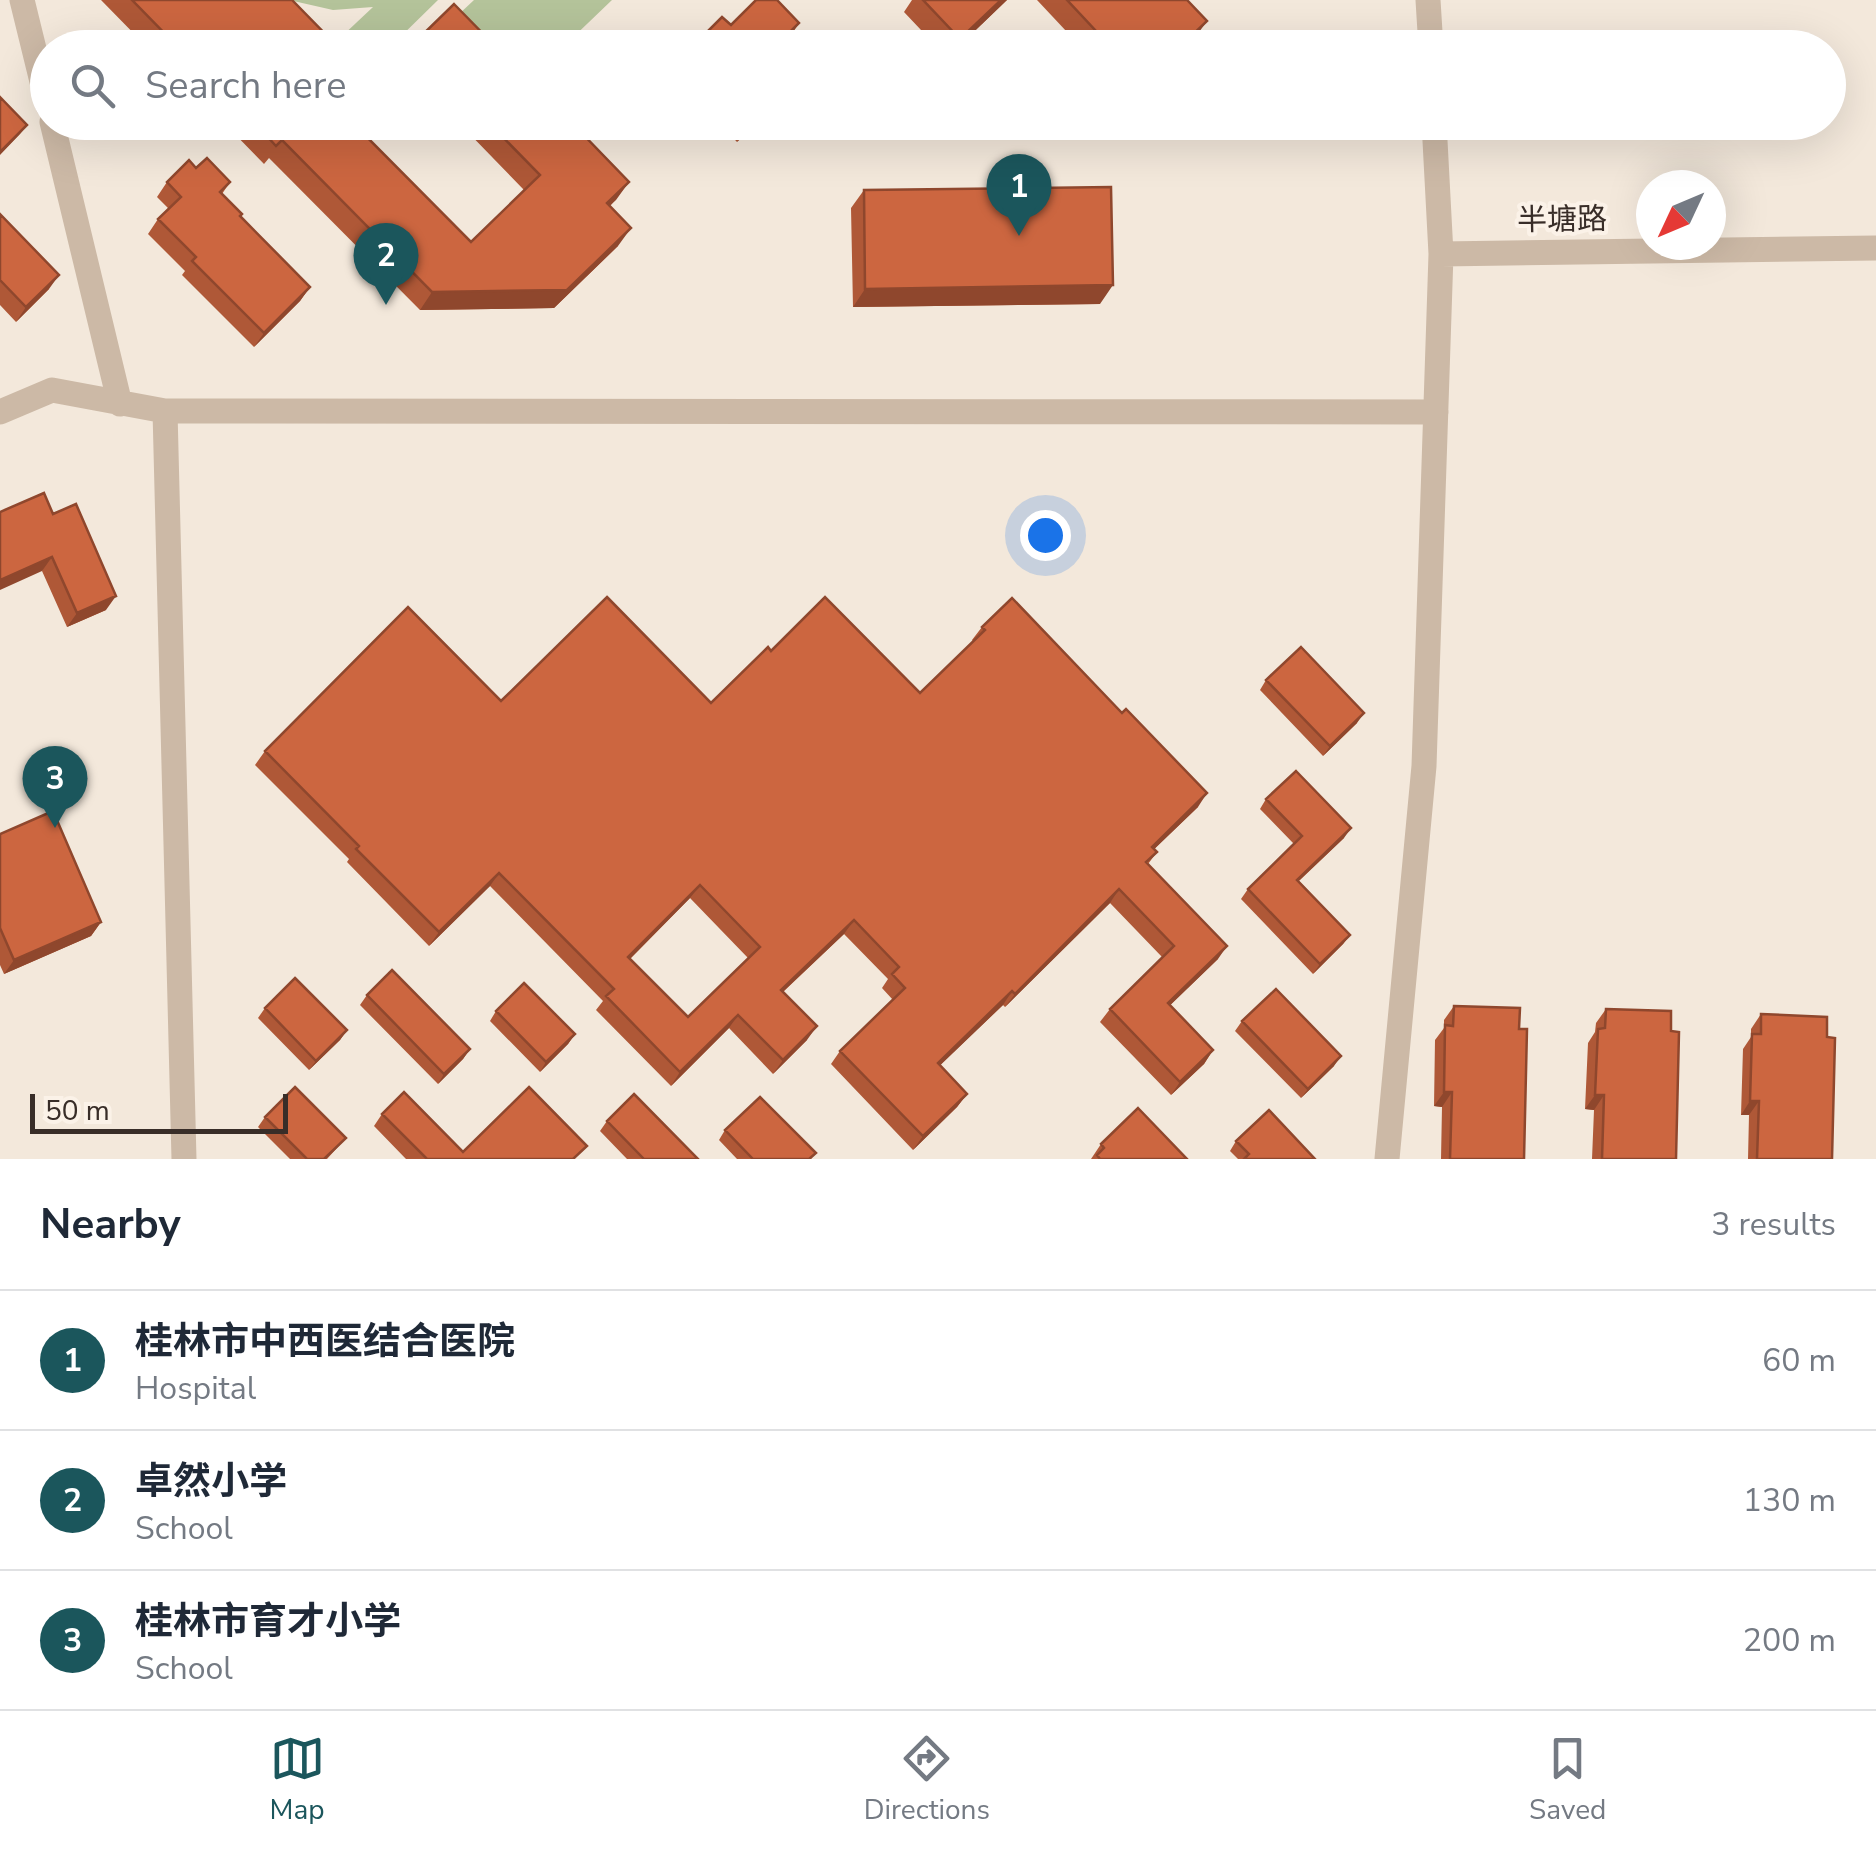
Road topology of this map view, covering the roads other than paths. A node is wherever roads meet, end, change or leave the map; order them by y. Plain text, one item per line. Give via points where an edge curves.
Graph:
1 (22, 0) edge
2 (1428, 0) edge
3 (1429, 30) edge
4 (30, 33) edge
5 (56, 140) edge
6 (1435, 140) edge
7 (1876, 248) edge
8 (1441, 254) junction
9 (120, 404) junction
10 (165, 411) junction
11 (0, 412) edge
12 (1436, 412) junction
13 (184, 1159) edge
14 (1387, 1159) edge

1 - 4 street
2 - 3 street
5 - 9 street
6 - 8 street
7 - 8 street, 半塘路
8 - 12 street
9 - 10 street
9 - 11 street via 52,390
10 - 12 street
10 - 13 street
12 - 14 street via 1424,766

